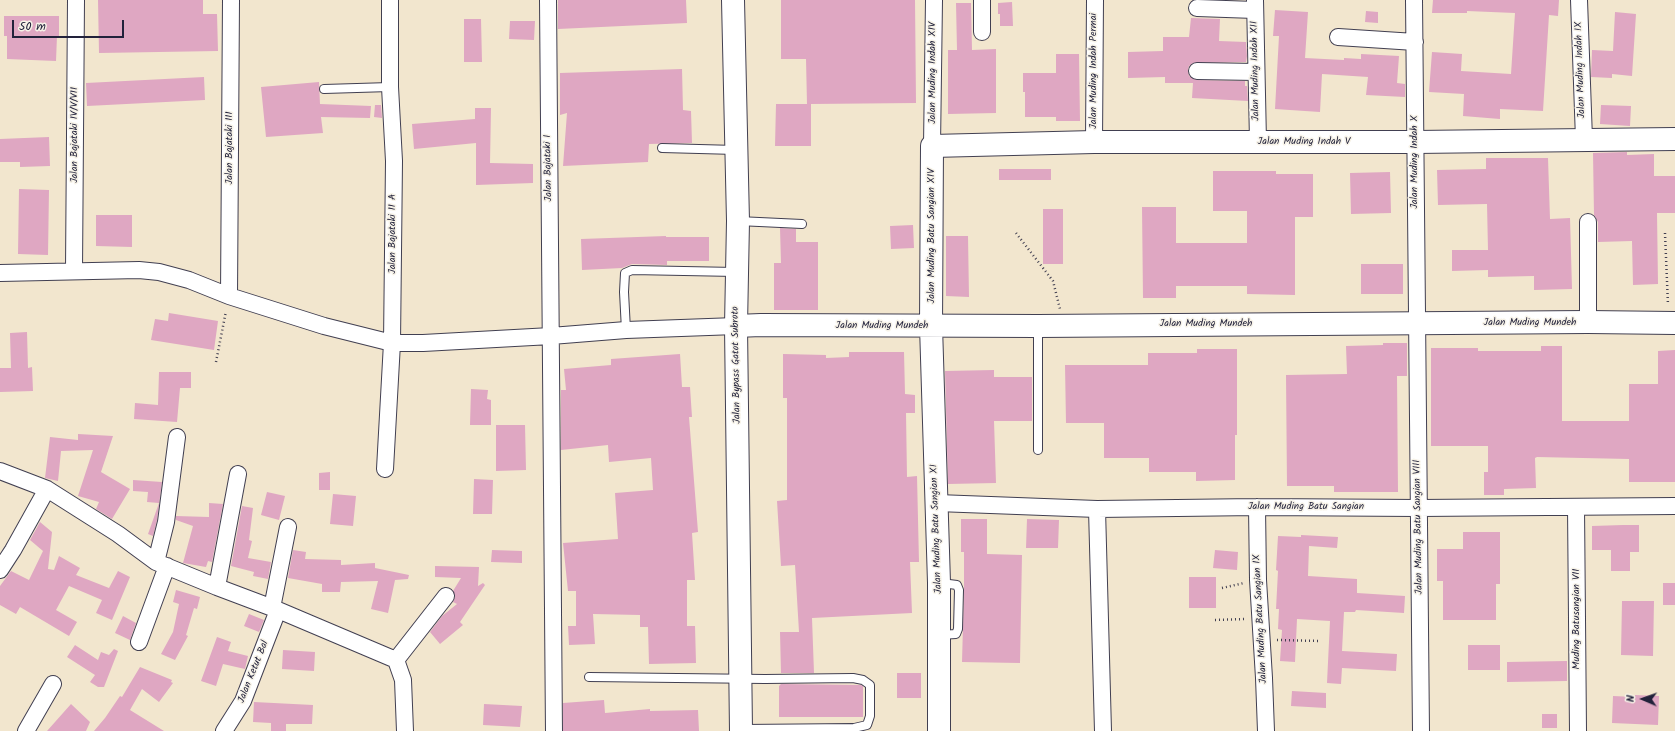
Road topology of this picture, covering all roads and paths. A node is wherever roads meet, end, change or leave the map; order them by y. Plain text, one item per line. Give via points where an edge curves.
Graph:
1 (76, 0) edge
2 (231, 0) edge
3 (390, 0) edge
4 (548, 0) edge
5 (733, 0) edge
6 (934, 0) edge
7 (982, 0) edge
8 (1095, 0) edge
9 (1414, 0) edge
10 (1579, 0) edge
11 (1255, 5) edge
12 (1197, 8) dead end
13 (982, 32) dead end
14 (1338, 37) dead end
15 (1415, 42) junction
16 (1198, 70) dead end
17 (1256, 72) junction
18 (390, 87) junction
19 (324, 89) dead end
20 (1584, 139) junction
21 (1675, 139) edge
22 (1258, 141) junction
23 (1094, 142) junction
24 (1415, 142) junction
25 (932, 146) junction
26 (662, 148) dead end
27 (736, 150) junction
28 (738, 221) junction
29 (1588, 222) dead end
30 (802, 224) dead end
31 (1016, 233) dead end
32 (1666, 233) dead end
33 (74, 270) junction
34 (736, 272) junction
35 (0, 273) edge
36 (229, 296) junction
37 (1588, 322) junction
38 (1672, 323) edge
39 (1417, 324) junction
40 (1064, 325) junction
41 (736, 326) junction
42 (931, 326) junction
43 (1038, 326) junction
44 (626, 330) junction
45 (551, 336) junction
46 (392, 343) junction
47 (216, 362) dead end
48 (177, 437) dead end
49 (1038, 450) dead end
50 (385, 469) dead end
51 (0, 471) edge
52 (238, 474) dead end
53 (47, 489) junction
54 (937, 503) junction
55 (1675, 506) edge
56 (1257, 507) junction
57 (1576, 507) junction
58 (1419, 508) junction
59 (1097, 509) junction
60 (288, 527) dead end
61 (161, 564) junction
62 (0, 570) edge
63 (1258, 580) junction
64 (217, 587) junction
65 (1222, 588) dead end
66 (446, 596) dead end
67 (275, 609) junction
68 (1261, 619) junction
69 (1215, 620) dead end
70 (1262, 639) junction
71 (1321, 641) dead end
72 (139, 642) dead end
73 (396, 660) junction
74 (589, 678) dead end
75 (740, 679) junction
76 (53, 684) dead end
77 (30, 729) edge
78 (741, 730) edge
79 (224, 731) edge
80 (405, 731) edge
81 (554, 731) edge
82 (939, 731) edge
83 (1103, 731) edge
84 (1266, 731) edge
85 (1421, 731) edge
86 (1578, 731) edge

1 - 33 street, Jalan Bajataki IV/V/VII
2 - 36 street, Jalan Bajataki III
3 - 18 street, Jalan Bajataki II A
4 - 45 street, Jalan Bajataki I
5 - 27 street, Jalan Bypass Gatot Subroto
6 - 25 street, Jalan Muding Indah XIV
7 - 13 street
8 - 23 street, Jalan Muding Indah Permai
9 - 15 street, Jalan Muding Indah X
10 - 20 street, Jalan Muding Indah IX
11 - 12 street
11 - 17 street, Jalan Muding Indah XII
14 - 15 street
15 - 24 street, Jalan Muding Indah X
16 - 17 street
17 - 22 street, Jalan Muding Indah XII
18 - 19 lane
18 - 46 street, Jalan Bajataki II A via 394,161
20 - 21 street, Jalan Muding Indah V
20 - 24 street, Jalan Muding Indah V
22 - 23 street, Jalan Muding Indah V
22 - 24 street, Jalan Muding Indah V
23 - 25 street, Jalan Muding Indah V
24 - 39 street, Jalan Muding Indah X
25 - 42 street, Jalan Muding Batu Sangian XIV
26 - 27 lane
27 - 28 street, Jalan Bypass Gatot Subroto
28 - 30 lane
28 - 34 street, Jalan Bypass Gatot Subroto
29 - 37 street
31 - 40 path via 1053,281
32 - 38 path
33 - 35 street
33 - 36 street via 159,272 189,280
34 - 41 street, Jalan Bypass Gatot Subroto
34 - 44 lane via 632,270 625,273
36 - 46 street via 324,326
36 - 47 path
37 - 38 street, Jalan Muding Mundeh
37 - 39 street, Jalan Muding Mundeh
39 - 40 street, Jalan Muding Mundeh
39 - 58 street, Jalan Muding Batu Sangian VIII
40 - 43 street, Jalan Muding Mundeh
41 - 42 street, Jalan Muding Mundeh
41 - 44 street
41 - 75 street, Jalan Bypass Gatot Subroto
42 - 43 street, Jalan Muding Mundeh
42 - 54 street, Jalan Muding Batu Sangian XI
43 - 49 lane
44 - 45 street
45 - 46 street
45 - 81 street, Jalan Bajataki I
46 - 50 street, Jalan Bajataki II A
48 - 61 street
51 - 53 street
52 - 64 street
53 - 61 street
53 - 62 street
54 - 59 street, Jalan Muding Batu Sangian
54 - 82 street, Jalan Muding Batu Sangian XI
55 - 57 street, Jalan Muding Batu Sangian
56 - 58 street, Jalan Muding Batu Sangian
56 - 59 street, Jalan Muding Batu Sangian
56 - 63 street, Jalan Muding Batu Sangian IX
57 - 58 street, Jalan Muding Batu Sangian
57 - 86 street, Muding Batusangian VII
58 - 85 street, Jalan Muding Batu Sangian VIII
59 - 83 street
60 - 67 street, Jalan Ketut Bal
61 - 64 street
61 - 72 street
63 - 65 path
63 - 68 street, Jalan Muding Batu Sangian IX
64 - 67 street
66 - 73 street
67 - 73 street
67 - 79 street, Jalan Ketut Bal via 243,701
68 - 69 path
68 - 70 street, Jalan Muding Batu Sangian IX
70 - 71 path
70 - 84 street, Jalan Muding Batu Sangian IX
73 - 80 street via 403,680
74 - 75 lane
75 - 78 street, Jalan Bypass Gatot Subroto
75 - 78 lane via 853,678 870,685 870,716 867,724 854,728
76 - 77 street

